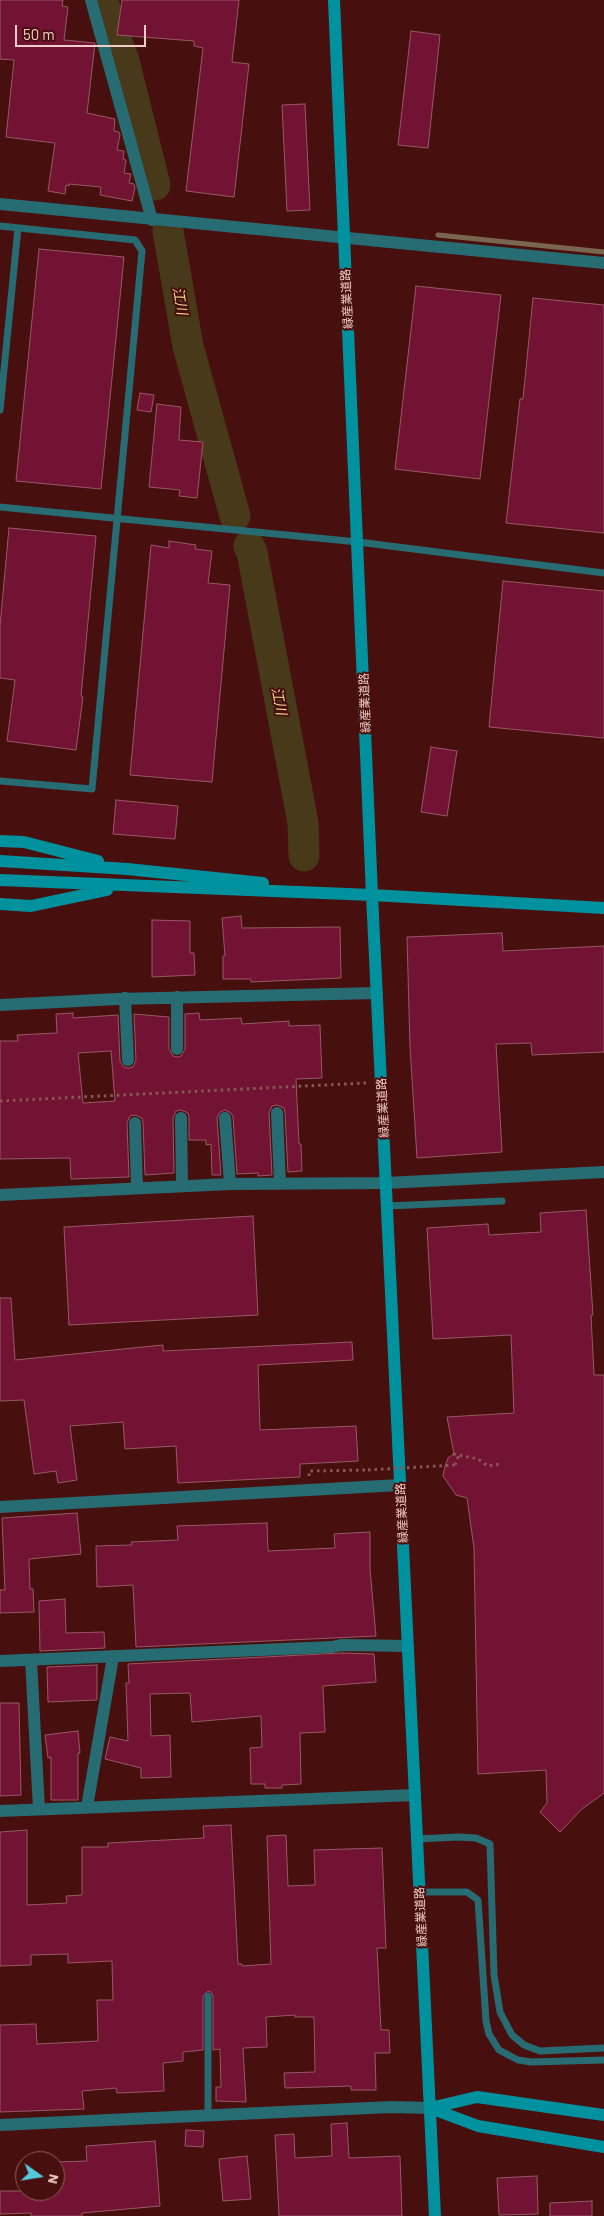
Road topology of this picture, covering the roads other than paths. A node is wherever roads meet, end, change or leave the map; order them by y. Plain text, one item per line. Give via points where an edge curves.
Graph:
1 (91, 0) edge
2 (334, 0) edge
3 (0, 204) edge
4 (152, 220) junction
5 (0, 226) edge
6 (18, 228) junction
7 (344, 237) junction
8 (604, 263) edge
9 (0, 410) edge
10 (0, 507) edge
11 (117, 518) junction
12 (358, 542) junction
13 (604, 573) edge
14 (0, 781) edge
15 (0, 841) edge
16 (0, 861) edge
17 (127, 869) junction
18 (0, 880) edge
19 (127, 886) junction
20 (372, 894) junction
21 (0, 904) edge
22 (604, 908) edge
23 (377, 993) junction
24 (177, 997) junction
25 (125, 998) junction
26 (0, 1005) edge
27 (177, 1049) dead end
28 (128, 1060) dead end
29 (277, 1113) dead end
30 (181, 1118) dead end
31 (225, 1118) dead end
32 (135, 1123) dead end
33 (604, 1172) edge
34 (280, 1183) junction
35 (386, 1183) junction
36 (230, 1184) junction
37 (182, 1186) junction
38 (137, 1188) junction
39 (0, 1195) edge
40 (502, 1201) dead end
41 (387, 1206) junction
42 (400, 1485) junction
43 (0, 1507) edge
44 (408, 1646) junction
45 (113, 1656) junction
46 (31, 1660) junction
47 (0, 1661) edge
48 (415, 1795) junction
49 (87, 1807) junction
50 (39, 1809) junction
51 (0, 1812) edge
52 (417, 1839) junction
53 (420, 1892) junction
54 (208, 1996) dead end
55 (604, 2048) edge
56 (604, 2060) edge
57 (430, 2108) junction
58 (208, 2115) junction
59 (604, 2116) edge
60 (0, 2125) edge
61 (604, 2147) edge
62 (435, 2216) edge

1 - 4 street
2 - 7 street, 緑産業道路
3 - 4 street
4 - 7 street
5 - 6 lane
6 - 9 lane
6 - 11 lane via 135,240 142,251
7 - 8 street
7 - 12 street, 緑産業道路
10 - 11 lane
11 - 12 lane
11 - 14 lane via 92,789
12 - 13 lane
12 - 20 street, 緑産業道路
15 - 17 street via 26,843
16 - 17 street
17 - 20 street
18 - 19 street
19 - 20 street
19 - 21 street via 31,906
20 - 22 street
20 - 23 street, 緑産業道路
23 - 24 street
23 - 35 street, 緑産業道路
24 - 25 street
24 - 27 street
25 - 26 street
25 - 28 street
29 - 34 street
30 - 37 street
31 - 36 street
32 - 38 street
33 - 35 street
34 - 35 street
34 - 36 street
35 - 41 street, 緑産業道路
36 - 37 street
37 - 38 street
38 - 39 street
40 - 41 lane
41 - 42 street, 緑産業道路
42 - 43 street
42 - 44 street, 緑産業道路
44 - 45 street via 340,1645
44 - 48 street, 緑産業道路
45 - 46 street
45 - 49 street
46 - 47 street
46 - 50 street
48 - 49 street
48 - 52 street, 緑産業道路
49 - 50 street
50 - 51 street
52 - 53 street, 緑産業道路
52 - 55 lane via 476,1838 490,1844 494,1975 500,2012 512,2035 524,2045 540,2051
53 - 56 lane via 467,1892 478,1900 486,2021 499,2050 518,2060 531,2062
53 - 57 street, 緑産業道路
54 - 58 lane
57 - 58 street via 390,2106
57 - 59 street via 477,2097
57 - 61 street via 478,2126
57 - 62 street, 緑産業道路
58 - 60 street

